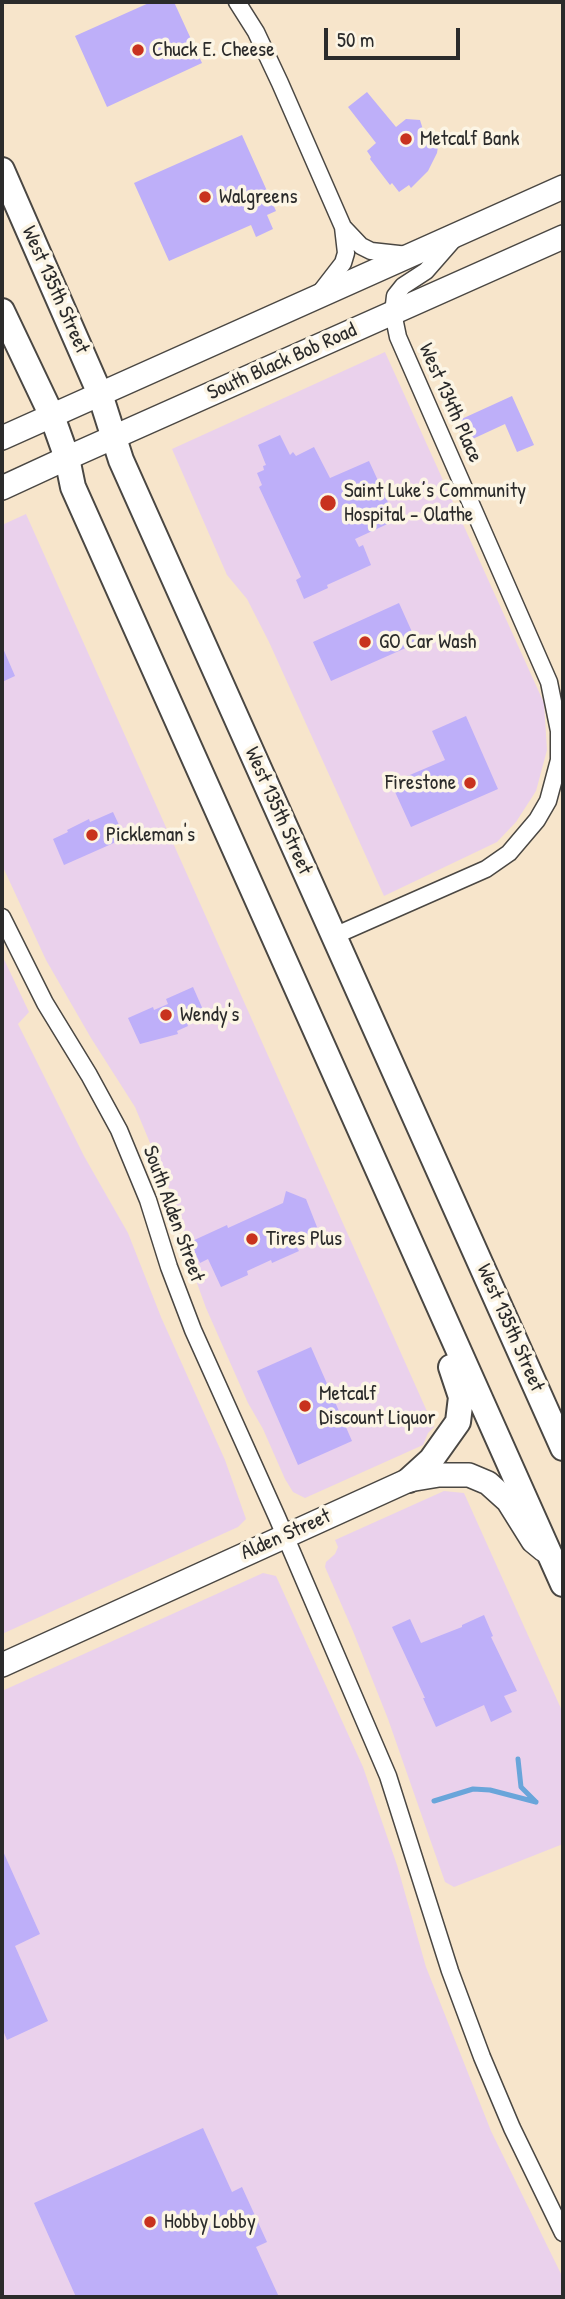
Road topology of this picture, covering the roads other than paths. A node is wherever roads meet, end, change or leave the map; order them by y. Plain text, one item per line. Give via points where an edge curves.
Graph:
1 (237, 2) edge
2 (2, 170) edge
3 (563, 187) edge
4 (343, 227) junction
5 (461, 232) junction
6 (563, 237) edge
7 (411, 255) junction
8 (315, 299) junction
9 (2, 311) edge
10 (393, 313) junction
11 (100, 394) junction
12 (52, 416) junction
13 (115, 436) junction
14 (2, 438) edge
15 (66, 457) junction
16 (2, 488) edge
17 (2, 917) edge
18 (334, 936) junction
19 (340, 1086) junction
20 (563, 1448) edge
21 (409, 1480) junction
22 (285, 1536) junction
23 (551, 1556) junction
24 (563, 1584) edge
25 (2, 1665) edge
26 (563, 2233) edge

1 - 4 street via 256,32
2 - 11 main road, West 135th Street
3 - 5 main road, South Black Bob Road
4 - 7 street via 371,251
4 - 8 street via 343,263
5 - 7 main road, South Black Bob Road
5 - 10 street via 426,271 403,286 395,296
6 - 10 main road, South Black Bob Road
7 - 8 main road, South Black Bob Road
8 - 11 main road, South Black Bob Road
9 - 12 main road
10 - 13 main road, South Black Bob Road
10 - 18 street, West 134th Place via 398,337 549,682 559,731 559,760 548,801 509,853 486,869
11 - 12 main road, South Black Bob Road
11 - 13 main road, West 135th Street
12 - 14 main road, South Black Bob Road
12 - 15 main road
13 - 15 main road, South Black Bob Road
13 - 18 main road, West 135th Street via 121,460
15 - 16 main road, South Black Bob Road
15 - 19 main road via 73,487
17 - 22 street, South Alden Street via 45,1003 120,1130 193,1330
18 - 20 main road, West 135th Street
19 - 21 main road via 332,1100 461,1397 452,1434
19 - 23 main road
21 - 22 main road, Alden Street
21 - 23 main road, Alden Street via 469,1475 488,1483 508,1501 533,1541
22 - 25 main road, Alden Street
22 - 26 street, South Alden Street via 388,1776 482,2057
23 - 24 main road

